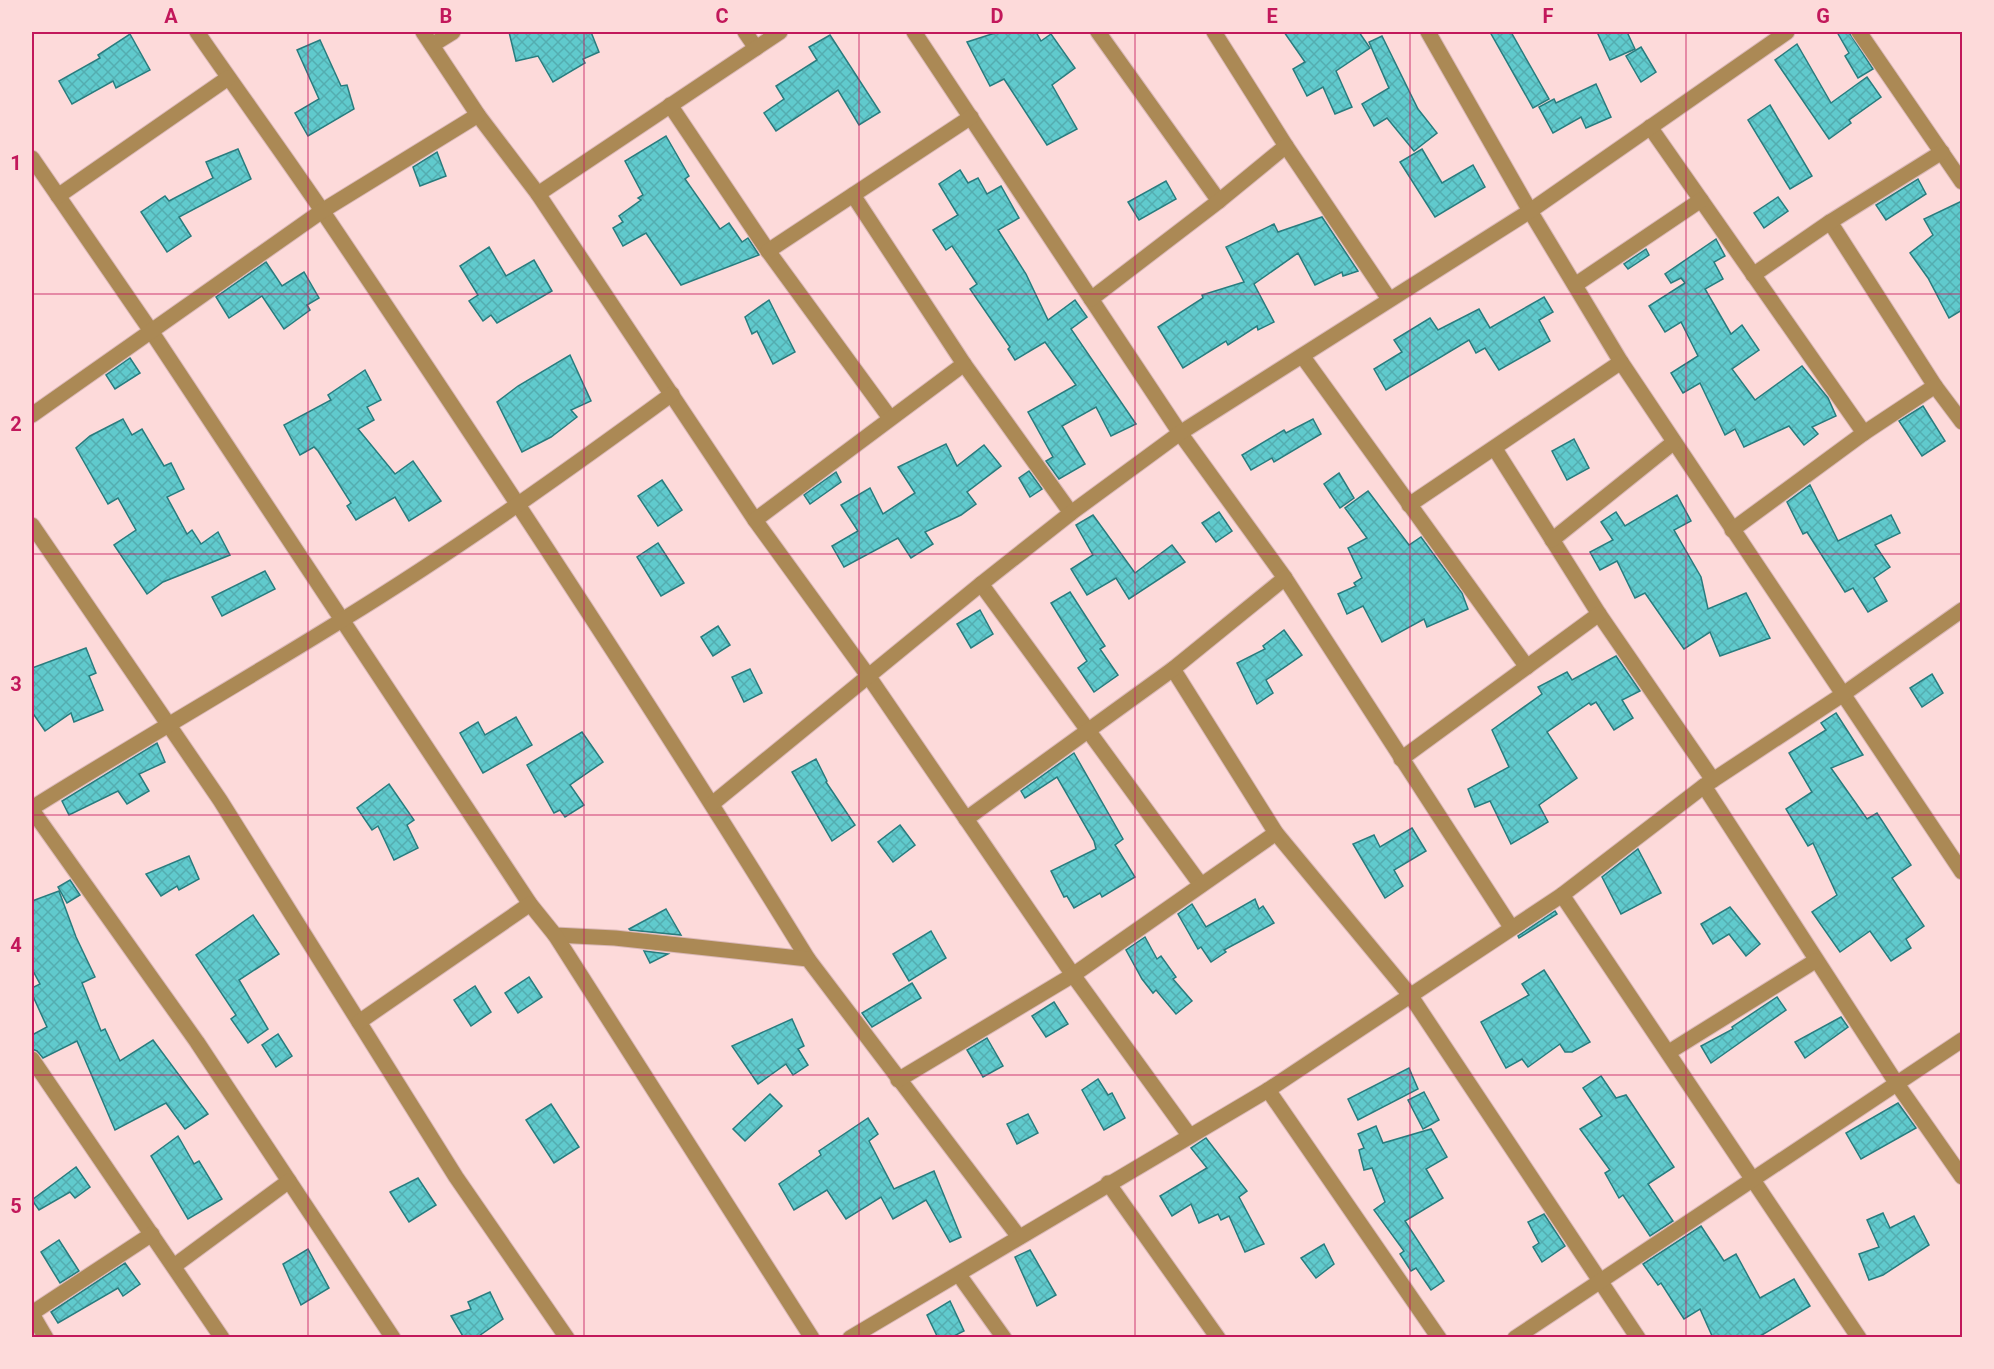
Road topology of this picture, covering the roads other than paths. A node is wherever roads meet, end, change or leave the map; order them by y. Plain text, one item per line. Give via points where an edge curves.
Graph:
1 (197, 32) edge
2 (423, 32) edge
3 (453, 32) edge
4 (745, 32) edge
5 (780, 32) edge
6 (914, 32) edge
7 (1214, 32) edge
8 (1428, 32) edge
9 (1787, 32) edge
10 (1859, 32) edge
11 (1104, 34) edge
12 (432, 45) junction
13 (756, 48) junction
14 (228, 78) junction
15 (670, 105) junction
16 (478, 115) junction
17 (970, 117) junction
18 (1650, 127) junction
19 (1286, 146) junction
20 (1942, 152) junction
21 (32, 158) edge
22 (1962, 182) edge
23 (538, 194) junction
24 (853, 195) junction
25 (58, 196) junction
26 (1701, 200) junction
27 (1219, 201) junction
28 (1530, 211) junction
29 (322, 212) junction
30 (1830, 222) junction
31 (768, 251) junction
32 (1753, 275) junction
33 (1575, 285) junction
34 (1091, 299) junction
35 (1389, 299) junction
36 (152, 332) junction
37 (1303, 357) junction
38 (1621, 362) junction
39 (964, 364) junction
40 (1935, 386) junction
41 (672, 394) junction
42 (32, 415) edge
43 (890, 418) junction
44 (1962, 422) edge
45 (1180, 433) junction
46 (1864, 433) junction
47 (1674, 442) junction
48 (1495, 448) junction
49 (1409, 505) junction
50 (519, 506) junction
51 (1071, 513) junction
52 (755, 519) junction
53 (32, 525) edge
54 (1732, 530) junction
55 (1552, 540) junction
56 (1285, 578) junction
57 (981, 584) junction
58 (1962, 610) edge
59 (1599, 614) junction
60 (342, 620) junction
61 (1527, 667) junction
62 (1173, 669) junction
63 (869, 677) junction
64 (1842, 695) junction
65 (167, 723) junction
66 (1089, 729) junction
67 (1401, 759) junction
68 (1708, 783) junction
69 (712, 804) junction
70 (32, 809) edge
71 (966, 819) junction
72 (1276, 832) junction
73 (1962, 872) edge
74 (1202, 885) junction
75 (1562, 895) junction
76 (530, 904) junction
77 (1511, 927) junction
78 (555, 935) junction
79 (808, 959) junction
80 (1815, 961) junction
81 (1073, 975) junction
82 (1410, 995) junction
83 (358, 1022) junction
84 (1962, 1040) edge
85 (1669, 1052) junction
86 (32, 1059) edge
87 (898, 1080) junction
88 (1896, 1084) junction
89 (1268, 1090) junction
90 (1189, 1135) junction
91 (1962, 1177) edge
92 (289, 1181) junction
93 (1753, 1181) junction
94 (1108, 1183) junction
95 (152, 1234) junction
96 (1019, 1237) junction
97 (174, 1266) junction
98 (959, 1275) junction
99 (1601, 1279) junction
100 (32, 1313) edge
101 (46, 1338) edge
102 (222, 1338) edge
103 (393, 1338) edge
104 (567, 1338) edge
105 (812, 1338) edge
106 (850, 1338) edge
107 (1004, 1338) edge
108 (1218, 1338) edge
109 (1440, 1338) edge
110 (1515, 1338) edge
111 (1638, 1338) edge
112 (1859, 1338) edge

1 - 14 street
2 - 12 street
3 - 12 street
4 - 13 street
5 - 13 street
6 - 17 street
7 - 19 street
8 - 28 street
9 - 18 street
10 - 20 street
11 - 27 street
12 - 16 street
13 - 15 street
14 - 25 street
14 - 29 street
15 - 23 street
15 - 31 street
16 - 23 street
16 - 29 street
17 - 24 street
17 - 34 street
18 - 26 street
18 - 28 street
19 - 27 street
19 - 35 street
20 - 22 street
20 - 30 street
21 - 25 street
23 - 41 street
24 - 31 street
24 - 39 street
25 - 36 street
26 - 32 street
26 - 33 street
27 - 34 street
28 - 33 street
28 - 35 street
29 - 36 street
29 - 50 street
30 - 32 street
30 - 40 street
31 - 43 street
32 - 46 street
33 - 38 street
34 - 45 street
35 - 37 street
36 - 42 street
36 - 60 street
37 - 45 street
37 - 49 street
38 - 47 street
38 - 48 street
39 - 43 street
39 - 51 street
40 - 44 street
40 - 46 street
41 - 50 street
41 - 52 street
43 - 52 street
45 - 51 street
45 - 56 street
46 - 54 street
47 - 54 street
47 - 55 street
48 - 49 street
48 - 55 street
49 - 61 street
50 - 60 street
50 - 69 street
51 - 57 street
52 - 63 street
53 - 65 street
54 - 64 street
55 - 59 street
56 - 62 street
56 - 67 street
57 - 63 street
57 - 66 street
58 - 64 street
59 - 61 street
59 - 68 street
60 - 65 street
60 - 76 street
61 - 67 street
62 - 66 street
62 - 72 street
63 - 69 street
63 - 71 street
64 - 68 street
64 - 73 street
65 - 70 street
65 - 83 street via 220,800
66 - 71 street
66 - 74 street
67 - 77 street
68 - 75 street
68 - 80 street
69 - 79 street
70 - 92 street via 197,1042
71 - 81 street
72 - 74 street
72 - 82 street
74 - 81 street
75 - 77 street
75 - 85 street
76 - 78 street
76 - 83 street
77 - 82 street
78 - 79 street
78 - 105 street
79 - 87 street
80 - 85 street
80 - 88 street
81 - 87 street
81 - 90 street
82 - 89 street
82 - 99 street
83 - 104 street via 456,1177
84 - 88 street
85 - 93 street
86 - 95 street
87 - 96 street
88 - 91 street
88 - 93 street
89 - 90 street
89 - 109 street
90 - 94 street
92 - 97 street
92 - 103 street
93 - 99 street
93 - 112 street
94 - 96 street
94 - 108 street
95 - 97 street
95 - 100 street
96 - 98 street
97 - 102 street
98 - 106 street
98 - 107 street
99 - 110 street
99 - 111 street
100 - 101 street

